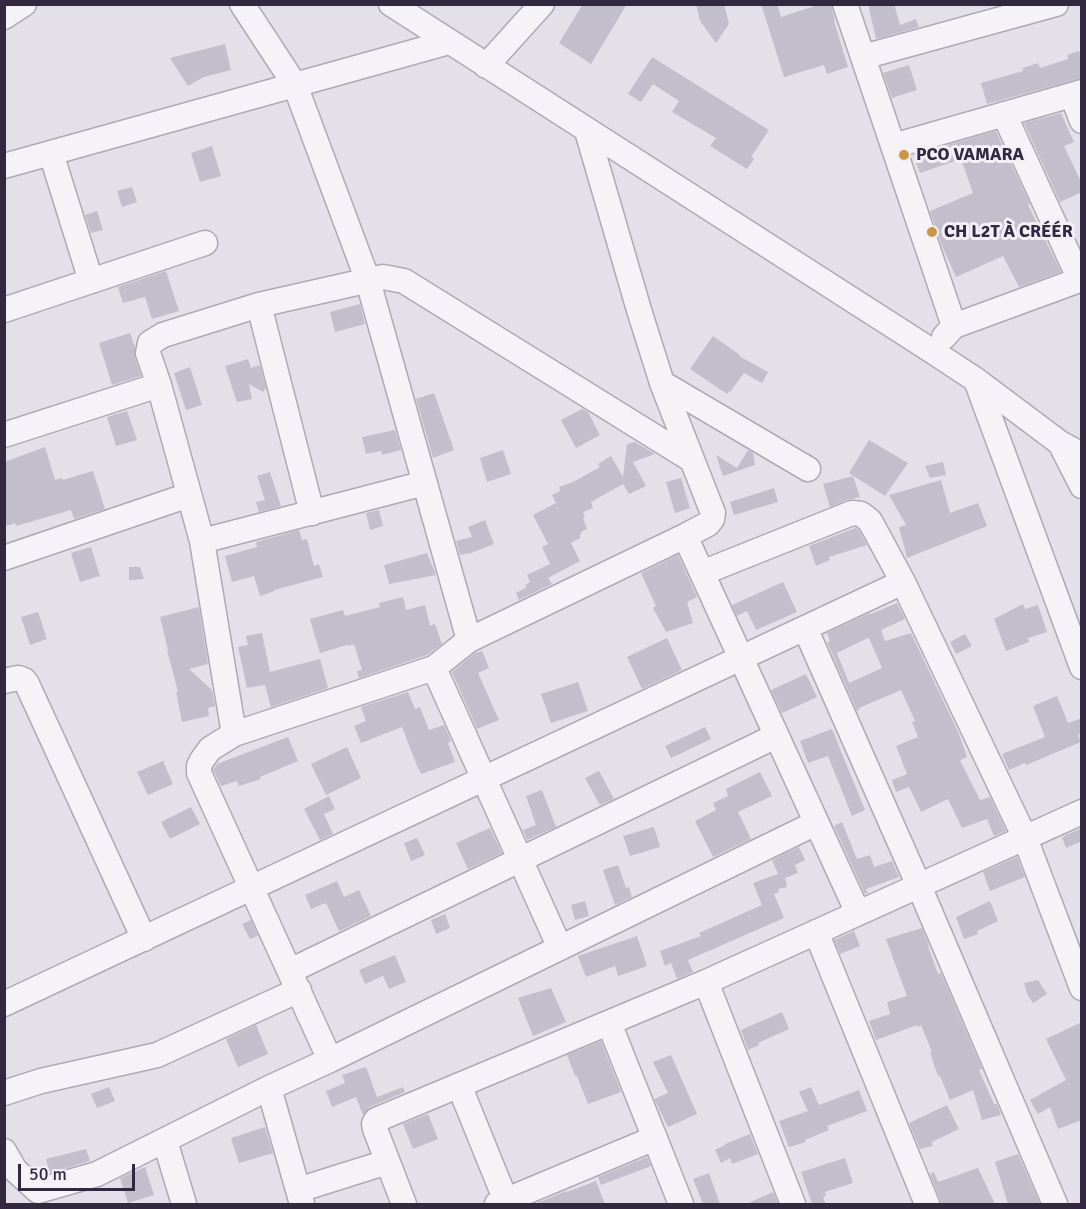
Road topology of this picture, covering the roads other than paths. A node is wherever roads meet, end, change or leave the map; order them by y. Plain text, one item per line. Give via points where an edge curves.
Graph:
1 (24, 4) edge
2 (242, 4) edge
3 (391, 4) edge
4 (542, 4) edge
5 (845, 4) edge
6 (1056, 4) edge
7 (4, 17) edge
8 (449, 42) junction
9 (863, 57) junction
10 (486, 66) junction
11 (295, 85) junction
12 (1077, 94) edge
13 (1004, 114) junction
14 (1082, 121) edge
15 (587, 131) junction
16 (893, 146) junction
17 (51, 153) junction
18 (4, 166) edge
19 (205, 243) dead end
20 (1081, 279) edge
21 (91, 281) junction
22 (368, 281) junction
23 (259, 305) junction
24 (4, 310) edge
25 (954, 326) junction
26 (932, 351) junction
27 (976, 380) junction
28 (662, 383) junction
29 (159, 385) junction
30 (4, 435) edge
31 (1060, 443) junction
32 (1082, 455) edge
33 (692, 460) junction
34 (807, 470) dead end
35 (425, 483) junction
36 (1082, 486) edge
37 (189, 495) junction
38 (312, 513) junction
39 (685, 536) junction
40 (202, 542) junction
41 (4, 558) edge
42 (702, 573) junction
43 (903, 582) junction
44 (805, 628) junction
45 (470, 640) junction
46 (741, 658) junction
47 (1082, 667) edge
48 (434, 668) junction
49 (4, 681) edge
50 (234, 734) junction
51 (776, 736) junction
52 (484, 779) junction
53 (1082, 812) edge
54 (816, 823) junction
55 (1025, 838) junction
56 (520, 860) junction
57 (919, 886) junction
58 (252, 888) junction
59 (858, 914) junction
60 (816, 932) junction
61 (144, 939) junction
62 (560, 948) junction
63 (294, 981) junction
64 (706, 982) junction
65 (1082, 988) edge
66 (4, 1004) edge
67 (609, 1023) junction
68 (330, 1060) junction
69 (459, 1085) junction
70 (269, 1088) junction
71 (4, 1093) edge
72 (655, 1138) junction
73 (165, 1141) junction
74 (387, 1162) junction
75 (8, 1165) edge
76 (300, 1197) edge
77 (40, 1198) edge
78 (501, 1203) edge
79 (184, 1204) edge
80 (404, 1204) edge
81 (681, 1204) edge
82 (793, 1204) edge
83 (927, 1204) edge
84 (1055, 1204) edge

1 - 7 street
2 - 11 street
3 - 8 street
4 - 10 street
5 - 9 street
6 - 9 street
8 - 10 street
8 - 11 street
9 - 16 street
10 - 15 street
11 - 17 street
11 - 22 street
12 - 13 street
12 - 14 street
13 - 16 street
13 - 20 street
15 - 26 street
15 - 28 street
16 - 25 street
17 - 18 street
17 - 21 street
19 - 21 street
20 - 25 street
21 - 24 street
22 - 23 street
22 - 33 street via 383,277 404,281
22 - 35 street
23 - 29 street via 163,335 150,343 148,353
23 - 38 street
25 - 26 street
26 - 27 street
27 - 31 street
27 - 47 street
28 - 33 street
28 - 34 street
29 - 30 street
29 - 37 street
31 - 32 street
31 - 36 street
33 - 39 street via 713,513 708,524
35 - 38 street
35 - 45 street
37 - 40 street
37 - 41 street
38 - 40 street
39 - 42 street
39 - 45 street
40 - 50 street
42 - 43 street via 852,513 870,521
42 - 46 street
43 - 44 street
43 - 55 street
44 - 46 street
44 - 57 street
45 - 48 street
46 - 51 street
46 - 52 street
48 - 50 street
48 - 52 street
49 - 61 street via 18,678 27,684
50 - 58 street via 210,749 199,773
51 - 54 street
51 - 56 street
52 - 56 street
52 - 58 street
53 - 55 street
54 - 59 street
54 - 62 street
55 - 57 street
55 - 65 street
56 - 62 street
56 - 63 street
57 - 59 street
57 - 84 street
58 - 61 street
58 - 63 street
59 - 60 street
60 - 64 street
60 - 83 street
61 - 66 street
62 - 68 street
63 - 68 street
63 - 71 street via 157,1056 40,1081
64 - 67 street
64 - 82 street
67 - 69 street
67 - 72 street
68 - 70 street
69 - 74 street via 376,1120 375,1129
69 - 78 street
70 - 73 street
70 - 76 street
72 - 78 street
72 - 81 street
73 - 77 street
73 - 79 street
74 - 76 street
74 - 80 street
75 - 77 street

